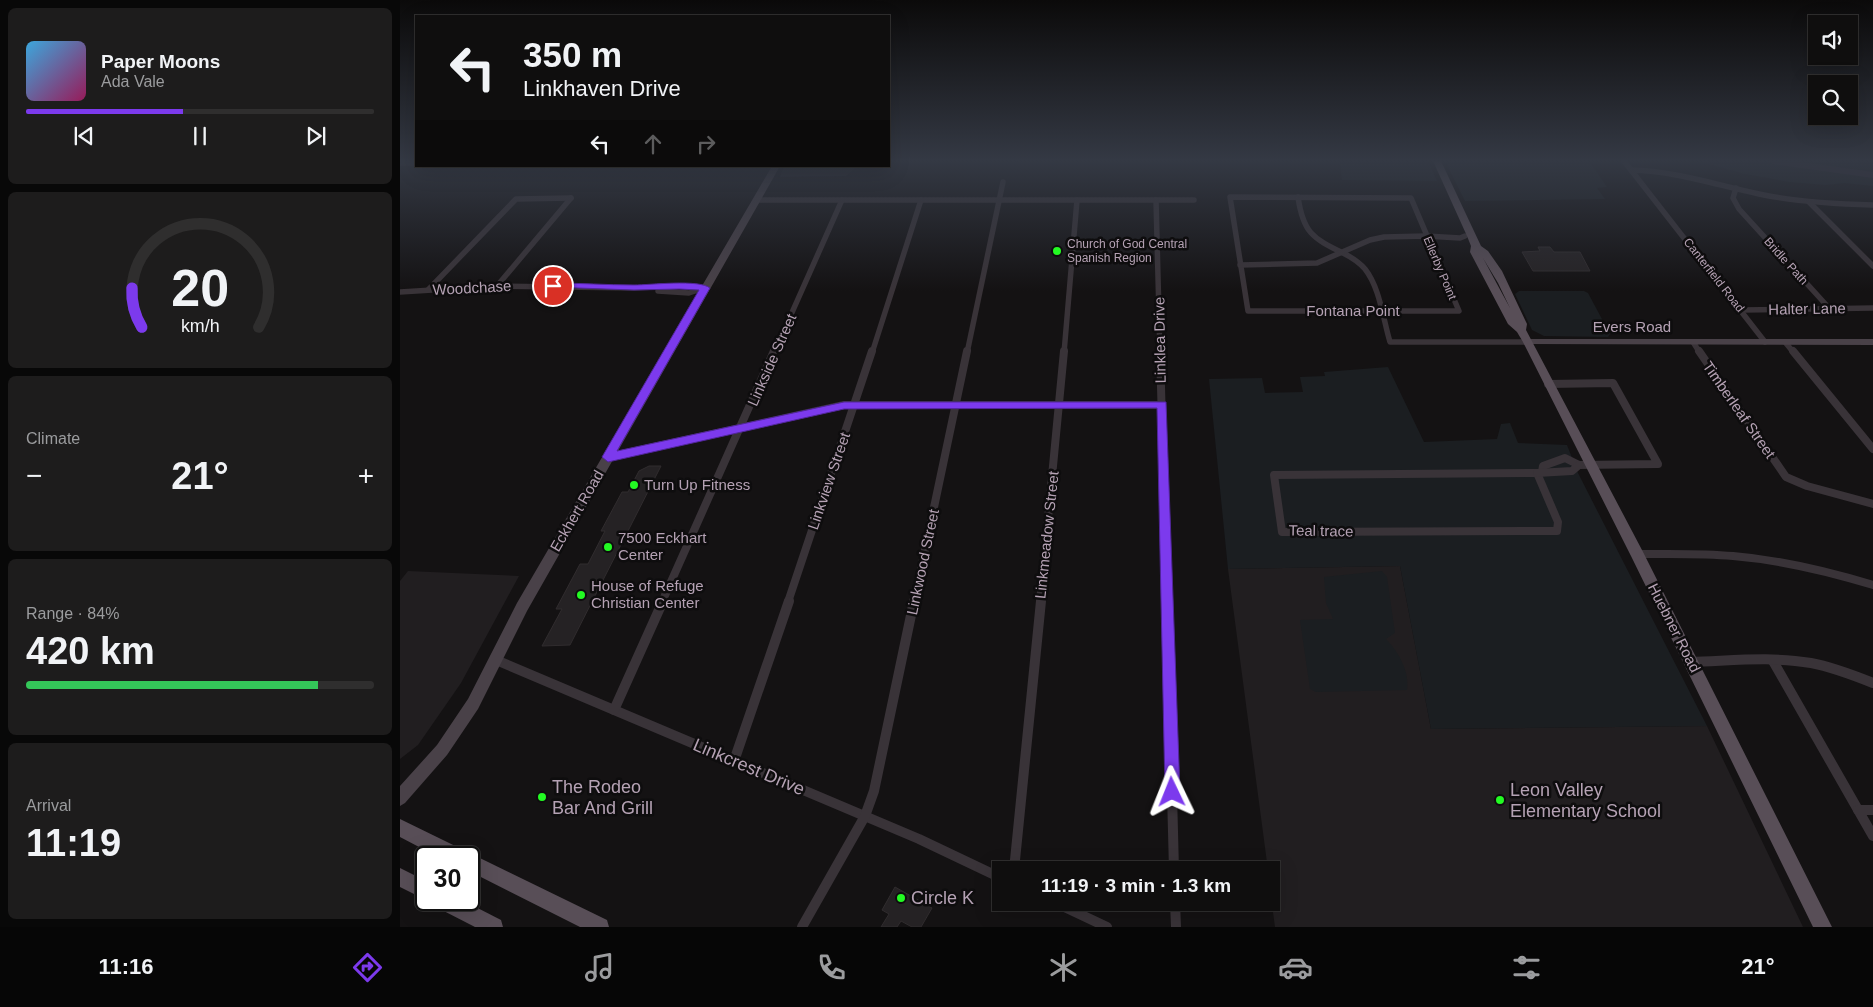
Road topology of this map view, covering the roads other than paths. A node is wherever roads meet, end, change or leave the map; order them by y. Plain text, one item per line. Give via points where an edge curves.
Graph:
1 (511, 204) edge
2 (566, 204) edge
3 (755, 204) edge
4 (840, 204) edge
5 (920, 204) edge
6 (998, 204) edge
7 (1077, 204) edge
8 (1156, 204) edge
9 (1231, 204) edge
10 (1299, 204) edge
11 (1414, 204) edge
12 (1455, 204) edge
13 (1658, 204) edge
14 (1736, 204) edge
15 (1810, 204) edge
16 (1857, 204) edge
17 (1873, 205) edge
18 (1430, 236) junction
19 (1468, 236) junction
20 (1342, 254) junction
21 (1240, 265) junction
22 (1873, 266) edge
23 (497, 286) junction
24 (705, 288) junction
25 (428, 290) junction
26 (400, 292) edge
27 (1828, 308) junction
28 (1873, 308) edge
29 (1742, 310) junction
30 (1381, 311) junction
31 (1459, 311) joint
32 (1525, 336) junction
33 (1693, 342) junction
34 (1765, 342) junction
35 (1785, 342) junction
36 (1873, 342) edge
37 (1548, 384) junction
38 (957, 404) junction
39 (1060, 404) junction
40 (1162, 405) junction
41 (854, 406) junction
42 (742, 428) junction
43 (1873, 449) edge
44 (608, 457) junction
45 (1585, 465) junction
46 (1540, 473) junction
47 (1873, 504) edge
48 (1637, 554) junction
49 (1873, 585) edge
50 (496, 660) junction
51 (1773, 660) junction
52 (1691, 662) junction
53 (1873, 682) edge
54 (614, 710) junction
55 (734, 761) junction
56 (400, 798) edge
57 (1858, 810) junction
58 (1873, 810) edge
59 (865, 816) junction
60 (400, 828) edge
61 (1873, 836) edge
62 (436, 846) edge
63 (1015, 861) edge
64 (1174, 861) edge
65 (480, 867) edge
66 (992, 874) edge
67 (400, 877) edge
68 (415, 885) edge
69 (464, 911) edge
70 (1073, 911) edge
71 (1175, 911) edge
72 (494, 927) edge
73 (600, 927) edge
74 (802, 927) edge
75 (1107, 927) edge
76 (1176, 927) edge
77 (1823, 927) edge

1 - 25 street
2 - 23 street
3 - 24 main road, Eckhert Road
4 - 42 street, Linkside Street
5 - 41 street, Linkview Street
6 - 38 street, Linkwood Street
7 - 39 street, Linkmeadow Street
8 - 40 street, Linklea Drive
9 - 21 street
10 - 20 street via 1308,233
11 - 18 street, Ellerby Point
12 - 19 main road, Huebner Road
13 - 29 street, Canterfield Road
14 - 27 street, Bridle Path
15 - 22 street
16 - 17 street
18 - 19 street
18 - 20 street via 1374,239
18 - 31 street, Ellerby Point
19 - 32 main road, Huebner Road via 1476,246 1476,252 1513,324
20 - 21 street via 1306,264
20 - 30 street via 1367,272
21 - 30 street, Fontana Point via 1248,311
23 - 24 street, Woodchase via 634,288 690,293
23 - 25 street, Woodchase
24 - 44 main road, Eckhert Road
25 - 26 street, Woodchase
27 - 28 street, Halter Lane
27 - 29 street, Halter Lane
29 - 34 street, Canterfield Road
30 - 31 street, Fontana Point
30 - 32 street, Evers Road via 1390,342
32 - 33 main road, Evers Road
32 - 37 main road, Huebner Road
33 - 34 main road, Evers Road
33 - 47 street, Timberleaf Street via 1786,477
34 - 35 main road, Evers Road
35 - 36 main road, Evers Road
35 - 43 street
37 - 45 main road, Huebner Road
37 - 45 street via 1612,384 1658,464
38 - 39 street
38 - 41 street
38 - 59 street, Linkwood Street via 874,791
39 - 40 street
39 - 63 street, Linkmeadow Street
40 - 64 street, Linklea Drive
41 - 42 street
41 - 55 street, Linkview Street
42 - 44 street
42 - 54 street, Linkside Street
44 - 50 main road, Eckhert Road via 522,607
45 - 46 street, Teal trace via 1572,471
45 - 46 street via 1565,458 1543,466
45 - 48 main road, Huebner Road
46 - 46 street, Teal trace via 1381,474 1274,475 1282,532 1557,531 1558,522
48 - 49 street via 1724,555 1772,560
48 - 52 main road, Huebner Road
50 - 54 street, Linkcrest Drive
50 - 56 main road, Eckhert Road via 455,734
51 - 52 street
51 - 53 street via 1825,667
51 - 57 street
52 - 77 main road, Huebner Road
54 - 55 street, Linkcrest Drive
55 - 59 street, Linkcrest Drive
57 - 58 street
57 - 61 street
59 - 66 street, Linkcrest Drive
59 - 74 street, Linkwood Street
60 - 62 main road
65 - 73 main road
67 - 68 main road
69 - 72 main road
70 - 75 street
71 - 76 street

